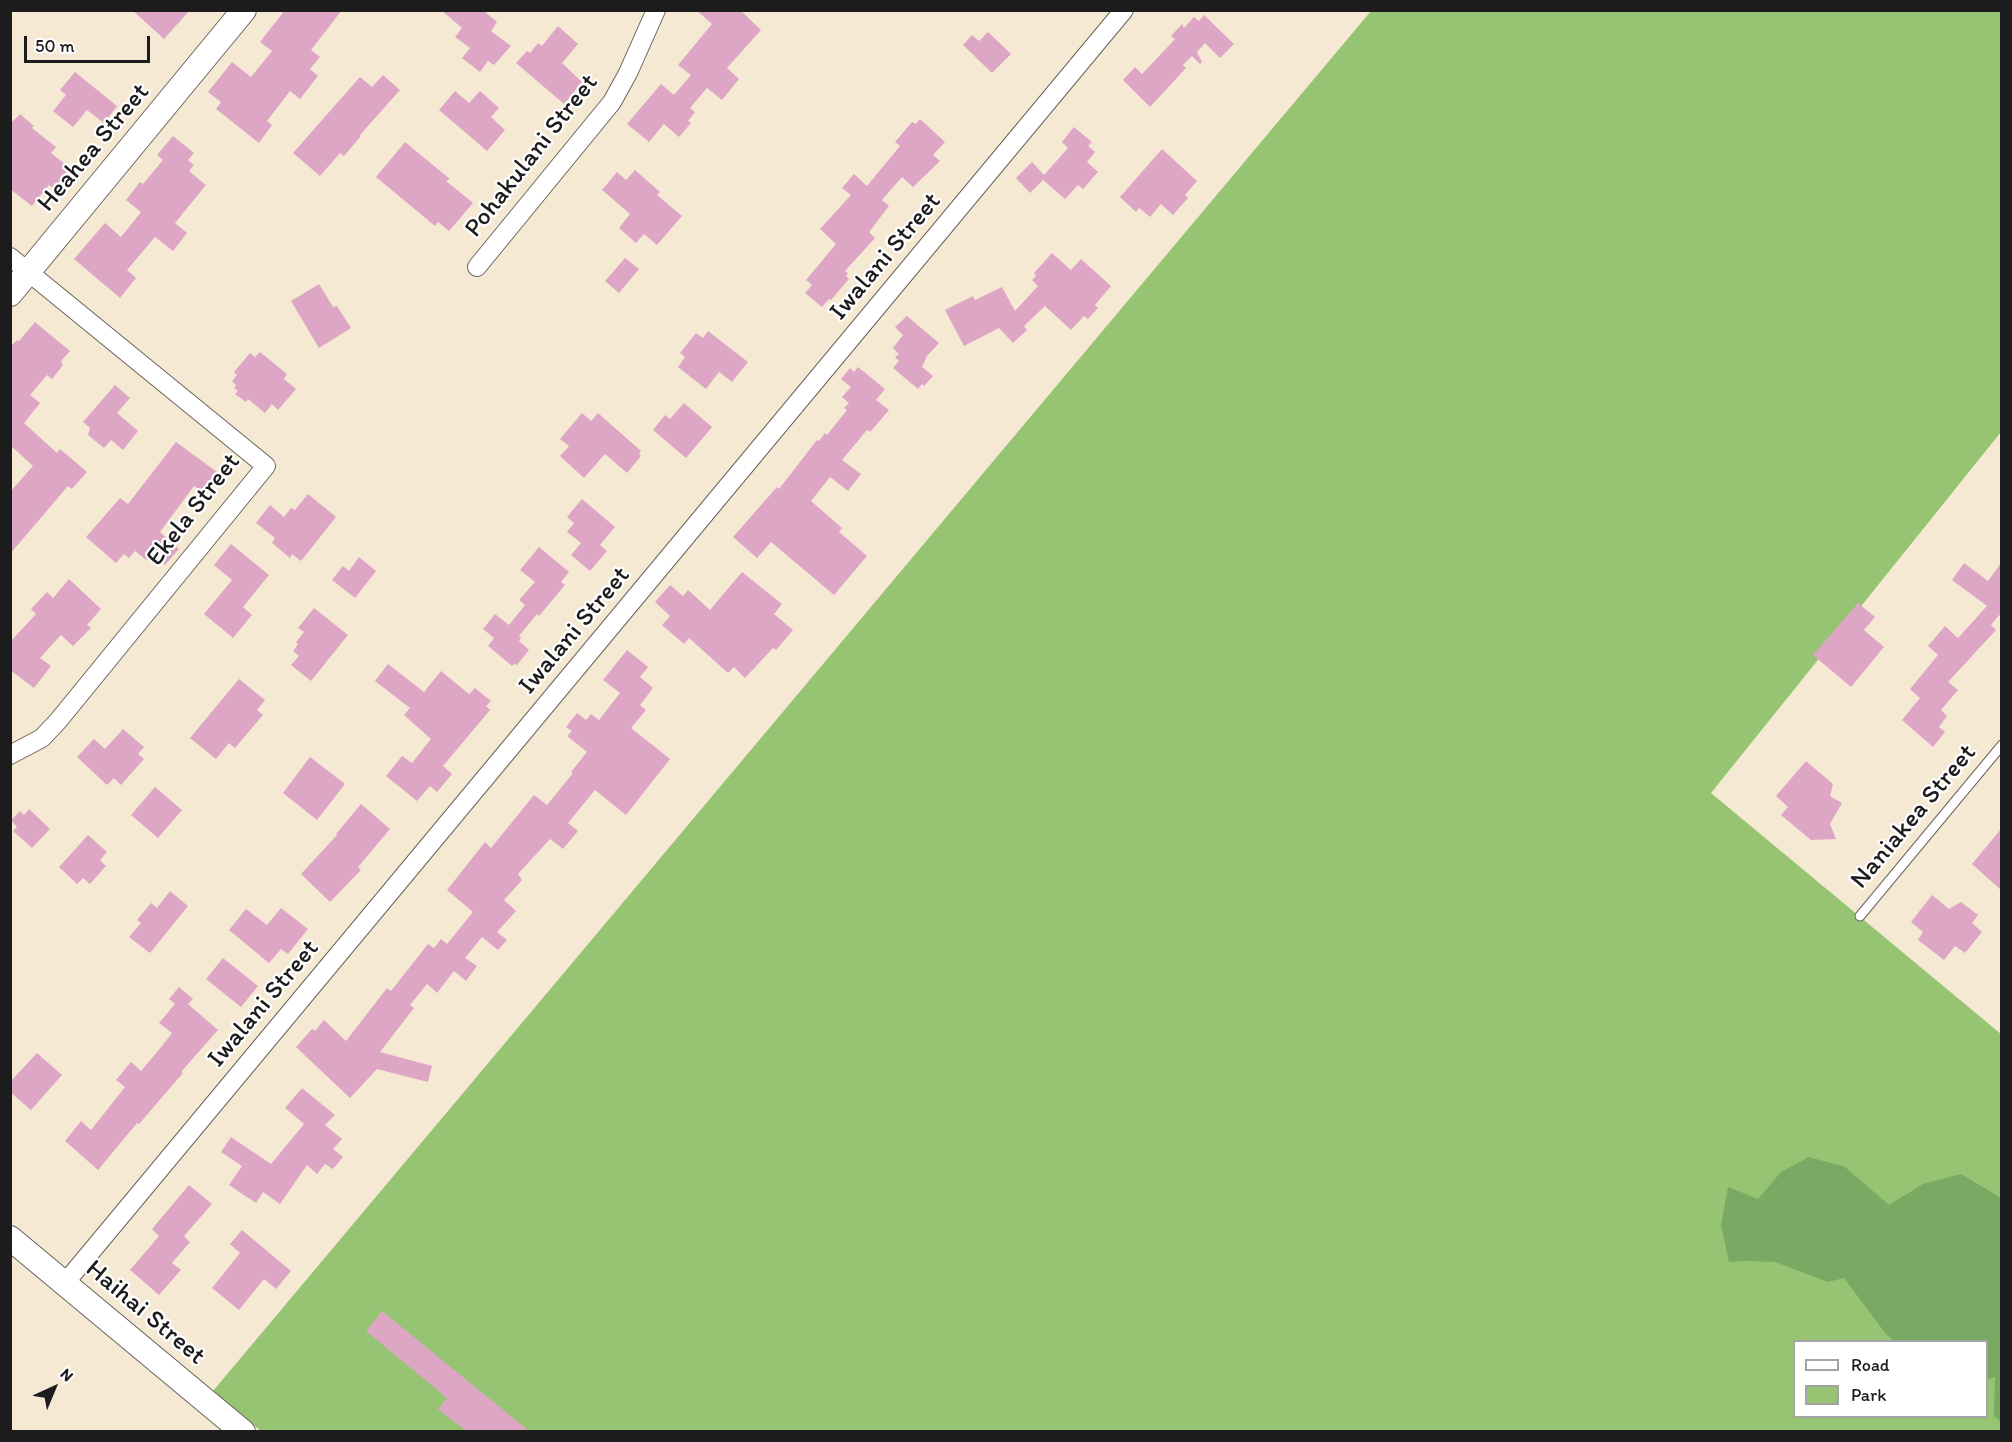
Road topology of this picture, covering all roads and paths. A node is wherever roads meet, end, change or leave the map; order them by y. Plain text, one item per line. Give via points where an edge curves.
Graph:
1 (656, 10) edge
2 (1124, 10) edge
3 (242, 11) edge
4 (20, 264) edge
5 (477, 267) dead end
6 (10, 294) edge
7 (2001, 746) edge
8 (10, 755) edge
9 (1860, 916) dead end
10 (10, 1238) edge
11 (65, 1284) junction
12 (243, 1431) edge

1 - 5 street, Pohakulani Street via 612,102
2 - 11 street, Iwalani Street
3 - 4 street, Heahea Street
4 - 6 street, Heahea Street
4 - 8 street, Ekela Street via 266,466 58,721 42,738
7 - 9 lane, Naniakea Street
10 - 11 street, Haihai Street
11 - 12 street, Haihai Street

